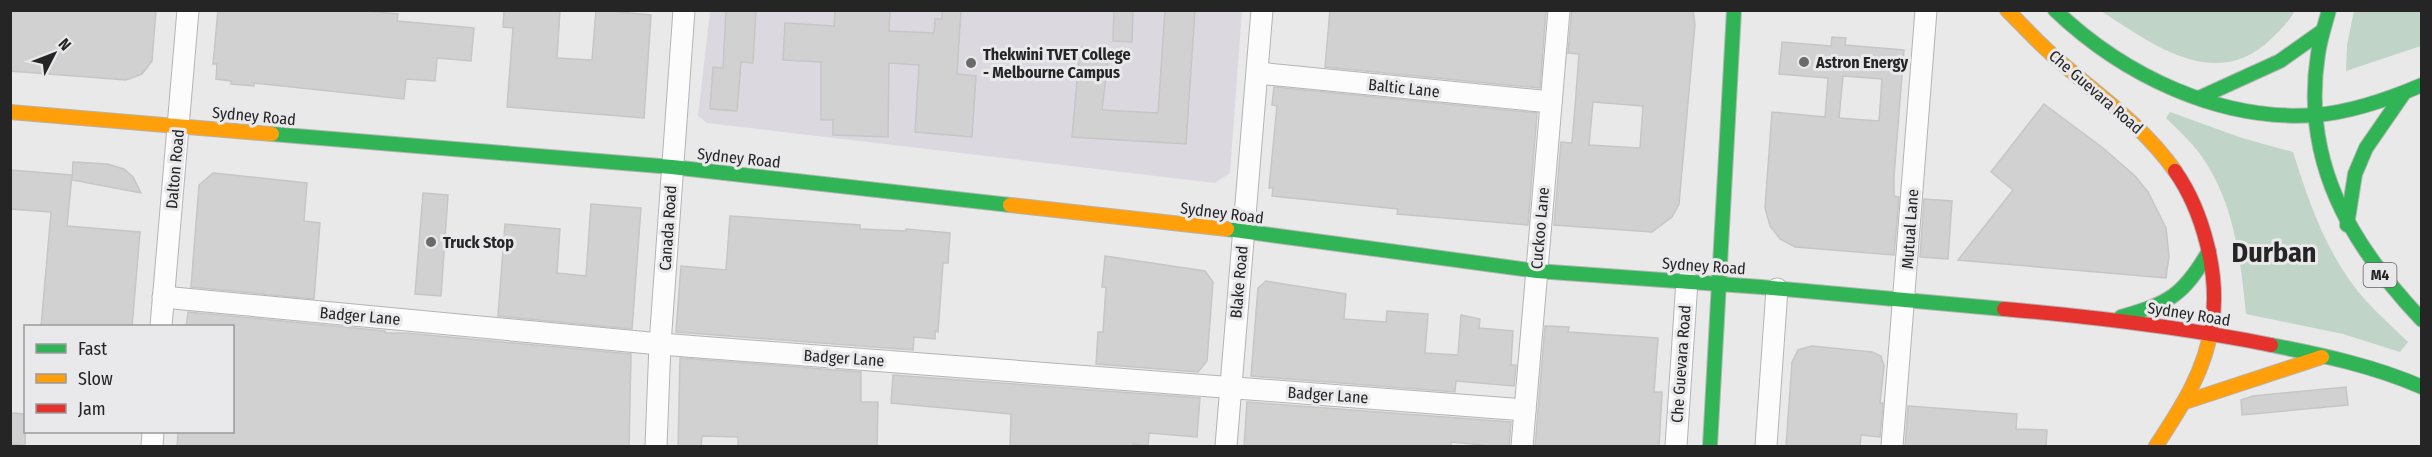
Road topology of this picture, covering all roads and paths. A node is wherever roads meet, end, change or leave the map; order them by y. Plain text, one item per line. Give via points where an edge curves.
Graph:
1 (188, 10) edge
2 (684, 10) edge
3 (1262, 10) edge
4 (1559, 10) edge
5 (1926, 10) edge
6 (2007, 10) edge
7 (2015, 10) edge
8 (2055, 10) edge
9 (2329, 10) edge
10 (1731, 16) edge
11 (2036, 20) dead end
12 (2057, 28) dead end
13 (2321, 32) junction
14 (2095, 46) junction
15 (1258, 73) junction
16 (2421, 85) edge
17 (2404, 93) junction
18 (2201, 97) junction
19 (1551, 102) junction
20 (10, 112) edge
21 (2315, 115) junction
22 (178, 126) junction
23 (672, 167) junction
24 (2347, 225) junction
25 (1243, 231) junction
26 (2209, 251) junction
27 (1537, 270) junction
28 (1687, 281) junction
29 (1718, 284) junction
30 (1777, 289) junction
31 (163, 297) junction
32 (1904, 299) junction
33 (2113, 319) junction
34 (2421, 320) edge
35 (161, 325) edge
36 (2211, 333) junction
37 (660, 344) junction
38 (2325, 356) junction
39 (2421, 387) edge
40 (1230, 388) junction
41 (2185, 402) junction
42 (1525, 410) junction
43 (2155, 445) edge
44 (656, 447) edge
45 (1226, 447) edge
46 (1522, 447) edge
47 (1676, 447) edge
48 (1710, 447) edge
49 (1766, 447) edge
50 (1892, 447) edge

1 - 22 street, Dalton Road
2 - 23 street, Canada Road
3 - 15 street, Blake Road
4 - 19 street, Cuckoo Lane
5 - 32 street, Mutual Lane
6 - 26 main road, Che Guevara Road via 2047,50 2117,107 2163,154 2188,190
7 - 11 main road
8 - 14 main road
9 - 13 main road
10 - 29 main road, Che Guevara Road
12 - 14 main road
13 - 18 main road via 2280,61
13 - 21 main road
14 - 18 main road via 2153,80
15 - 19 street, Baltic Lane
15 - 25 street, Blake Road
16 - 17 main road
17 - 21 main road via 2369,105
17 - 24 main road via 2366,148 2355,174
18 - 21 main road via 2269,113
19 - 27 street, Cuckoo Lane
20 - 22 main road, Sydney Road
21 - 24 main road, M4 via 2323,163
22 - 23 main road, Sydney Road
22 - 31 street, Dalton Road
23 - 25 main road, Sydney Road
23 - 37 street, Canada Road
24 - 34 main road, M4 via 2375,269
25 - 27 main road, Sydney Road
25 - 40 street, Blake Road
26 - 33 main road via 2195,277 2175,296 2153,308
26 - 36 main road, Che Guevara Road via 2216,306
27 - 28 main road, Sydney Road
27 - 42 street, Cuckoo Lane
28 - 29 main road, Sydney Road
28 - 47 street, Che Guevara Road
29 - 30 main road, Sydney Road
29 - 48 main road, Che Guevara Road
30 - 32 main road, Sydney Road
30 - 49 street
31 - 35 street, Dalton Road
31 - 37 street, Badger Lane
32 - 33 main road, Sydney Road
32 - 50 street, Mutual Lane
33 - 36 main road, Sydney Road
36 - 38 main road, Sydney Road
36 - 41 main road, Che Guevara Road
37 - 40 street, Badger Lane
37 - 44 street, Canada Road
38 - 39 main road, Sydney Road
38 - 41 main road
40 - 42 street, Badger Lane
40 - 45 street, Blake Road
41 - 43 main road, Che Guevara Road
42 - 46 street, Cuckoo Lane

